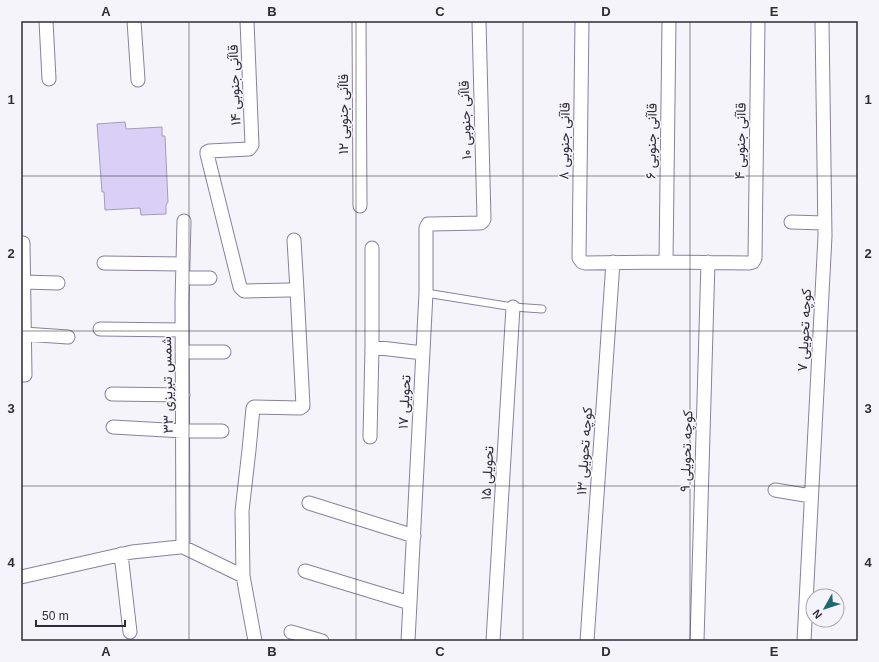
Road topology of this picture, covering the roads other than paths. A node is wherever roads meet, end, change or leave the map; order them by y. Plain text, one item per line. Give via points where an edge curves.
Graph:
1 (46, 21) edge
2 (134, 21) edge
3 (247, 21) edge
4 (359, 21) edge
5 (478, 21) edge
6 (582, 21) edge
7 (669, 21) edge
8 (758, 21) edge
9 (822, 21) edge
10 (49, 79) dead end
11 (138, 80) dead end
12 (360, 206) dead end
13 (484, 219) joint
14 (184, 222) dead end
15 (791, 222) dead end
16 (824, 223) junction
17 (294, 240) dead end
18 (21, 243) edge
19 (372, 248) dead end
20 (613, 262) junction
21 (666, 262) junction
22 (708, 262) junction
23 (104, 263) dead end
24 (183, 264) junction
25 (183, 278) junction
26 (210, 278) dead end
27 (23, 282) junction
28 (58, 283) dead end
29 (289, 290) dead end
30 (426, 293) junction
31 (22, 297) edge
32 (513, 307) junction
33 (542, 309) dead end
34 (100, 329) dead end
35 (182, 330) junction
36 (24, 334) junction
37 (68, 337) dead end
38 (372, 347) junction
39 (182, 352) junction
40 (224, 352) dead end
41 (422, 353) junction
42 (21, 375) edge
43 (112, 394) dead end
44 (183, 395) junction
45 (113, 427) dead end
46 (183, 430) junction
47 (222, 431) dead end
48 (370, 437) dead end
49 (775, 490) dead end
50 (811, 496) junction
51 (309, 503) dead end
52 (414, 536) junction
53 (183, 547) junction
54 (121, 554) junction
55 (305, 571) dead end
56 (243, 576) junction
57 (21, 577) edge
58 (410, 603) junction
59 (130, 632) dead end
60 (291, 632) dead end
61 (255, 641) edge
62 (322, 641) edge
63 (408, 641) edge
64 (493, 641) edge
65 (587, 641) edge
66 (697, 641) edge
67 (804, 641) edge

1 - 10 street
2 - 11 street
3 - 29 street, قاآنی جنوبی ۱۴ via 252,145 249,149 209,151 207,154 240,288 244,291
4 - 12 street, قاآنی جنوبی ۱۲
5 - 13 street, قاآنی جنوبی ۱۰
6 - 20 street, قاآنی جنوبی ۸ via 579,258 585,263
7 - 21 street, قاآنی جنوبی ۶
8 - 22 street, قاآنی جنوبی ۴ via 755,258 749,263
9 - 16 street, کوچه تحویلی ۷
13 - 30 street, تحویلی ۱۷ via 481,223 428,224
14 - 24 street, شمس تبریزی ۳۳
15 - 16 street
16 - 50 street, کوچه تحویلی ۷
17 - 56 street via 303,406 253,408 242,511
18 - 27 street
19 - 38 street
20 - 21 street
20 - 65 street, کوچه تحویلی ۱۳
21 - 22 street
22 - 66 street, کوچه تحویلی ۹
23 - 24 street
24 - 25 street, شمس تبریزی ۳۳
25 - 26 street
25 - 35 street, شمس تبریزی ۳۳
27 - 28 street
27 - 31 street
30 - 32 lane
30 - 41 street, تحویلی ۱۷
31 - 36 street
32 - 33 lane
32 - 64 street, تحویلی ۱۵
34 - 35 street
35 - 39 street, شمس تبریزی ۳۳
36 - 37 street
36 - 42 street via 25,375
38 - 41 street
38 - 48 street
39 - 40 street
39 - 44 street, شمس تبریزی ۳۳
41 - 52 street, تحویلی ۱۷
43 - 44 street
44 - 46 street, شمس تبریزی ۳۳
45 - 46 street
46 - 47 street
46 - 53 street, شمس تبریزی ۳۳
49 - 50 street
50 - 67 street, کوچه تحویلی ۷
51 - 52 street
52 - 58 street, تحویلی ۱۷
53 - 54 street
53 - 56 street
54 - 57 street
54 - 59 street
55 - 58 street
56 - 61 street
58 - 63 street, تحویلی ۱۷
60 - 62 street

